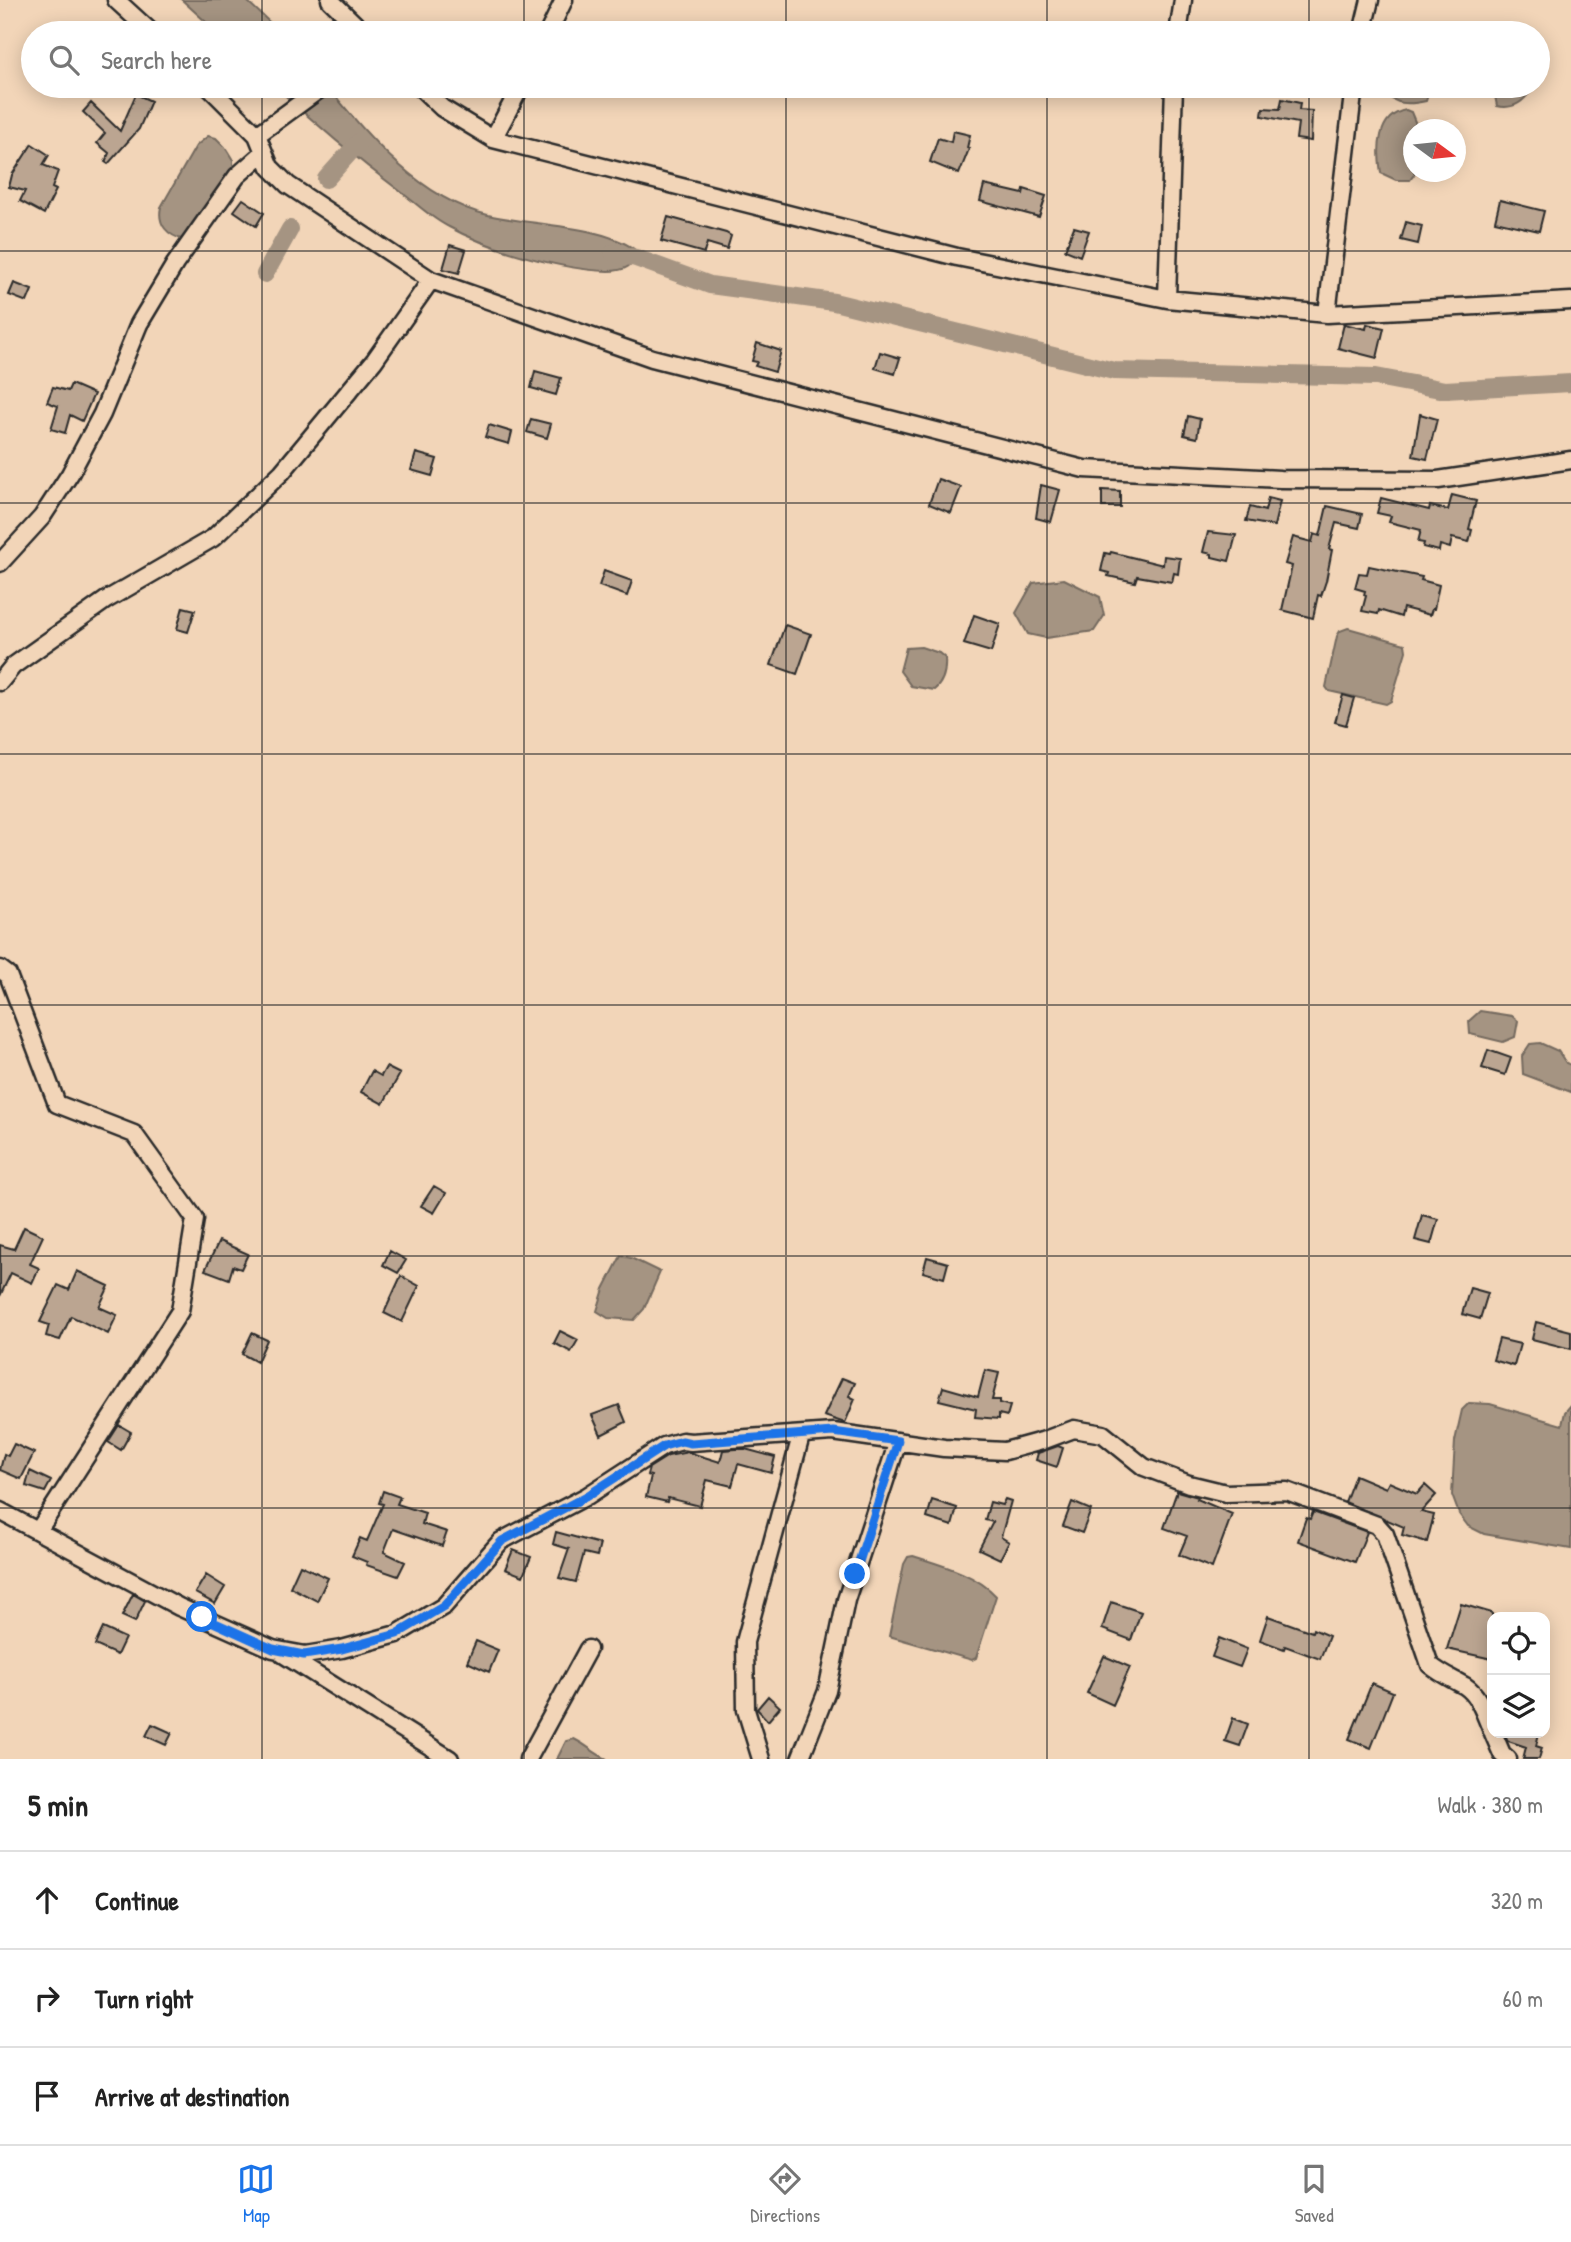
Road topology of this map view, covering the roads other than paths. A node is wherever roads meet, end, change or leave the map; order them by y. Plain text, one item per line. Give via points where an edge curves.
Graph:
1 (116, 0) edge
2 (330, 0) edge
3 (564, 0) edge
4 (1183, 0) edge
5 (1370, 0) edge
6 (139, 21) edge
7 (352, 21) edge
8 (554, 21) edge
9 (1180, 21) edge
10 (1365, 21) edge
11 (220, 98) edge
12 (308, 98) edge
13 (432, 98) edge
14 (515, 98) edge
15 (1174, 98) edge
16 (1353, 98) edge
17 (257, 135) junction
18 (493, 139) junction
19 (262, 153) junction
20 (431, 280) junction
21 (1167, 299) junction
22 (1571, 301) edge
23 (1327, 314) junction
24 (1571, 460) edge
25 (0, 564) edge
26 (0, 682) edge
27 (0, 969) edge
28 (802, 1436) junction
29 (898, 1441) junction
30 (0, 1511) edge
31 (38, 1531) junction
32 (273, 1649) junction
33 (588, 1649) dead end
34 (1487, 1719) edge
35 (1495, 1738) edge
36 (803, 1758) edge
37 (450, 1759) edge
38 (528, 1759) edge
39 (761, 1759) edge
40 (1508, 1759) edge

1 - 6 street
2 - 7 street
3 - 8 street
4 - 9 street
5 - 10 street
11 - 17 street
12 - 17 street
13 - 18 street
14 - 18 street
15 - 21 street
16 - 23 street
17 - 19 street
18 - 21 street via 957,257
19 - 20 street via 288,186
19 - 25 street via 237,176 176,264 139,324 102,414 70,474 42,517
20 - 24 street via 652,358 1084,469 1280,479 1438,480
20 - 26 street via 374,361 282,472 213,538 106,600 13,666
21 - 23 street
22 - 23 street
27 - 31 street via 8,975 57,1104 134,1134 195,1220 180,1311
28 - 29 street via 833,1432
28 - 32 street via 682,1441 664,1446 587,1496 502,1541 444,1606 397,1634 304,1655
28 - 39 street via 746,1642 746,1710
29 - 34 street via 1005,1451 1074,1429 1103,1434 1144,1467 1189,1484 1226,1493 1287,1491 1377,1525 1385,1534 1430,1665 1467,1687
29 - 36 street via 846,1600 827,1691
30 - 31 street
31 - 32 street via 179,1607
32 - 37 street
33 - 38 street
35 - 40 street

